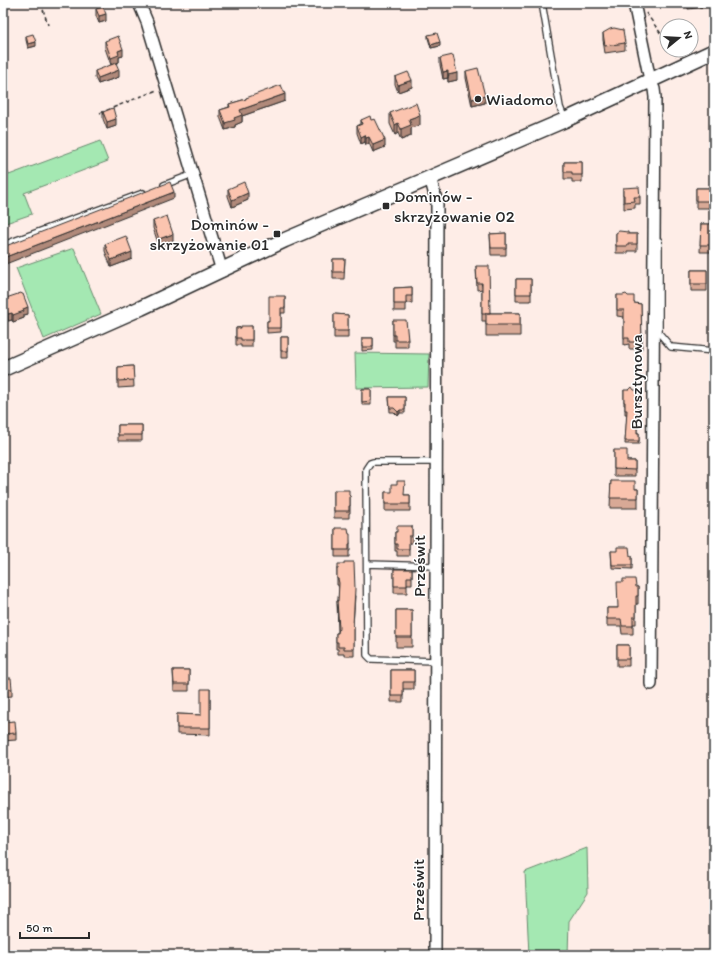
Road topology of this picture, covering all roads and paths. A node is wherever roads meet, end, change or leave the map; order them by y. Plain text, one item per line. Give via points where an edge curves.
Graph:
1 (41, 3) edge
2 (139, 3) edge
3 (542, 3) edge
4 (634, 3) edge
5 (644, 10) dead end
6 (48, 25) dead end
7 (659, 31) edge
8 (714, 51) edge
9 (654, 79) junction
10 (166, 87) junction
11 (100, 113) dead end
12 (565, 120) junction
13 (193, 174) junction
14 (430, 177) junction
15 (159, 187) edge
16 (151, 189) edge
17 (3, 245) edge
18 (222, 270) junction
19 (714, 351) edge
20 (3, 369) edge
21 (436, 462) junction
22 (367, 564) junction
23 (436, 566) junction
24 (436, 661) junction
25 (651, 684) dead end
26 (435, 955) edge

1 - 6 path
2 - 10 street
3 - 12 lane via 560,107
4 - 9 street, Bursztynowa
5 - 7 path
8 - 9 street
9 - 12 street
9 - 19 lane via 659,332 671,347
9 - 25 street, Bursztynowa
10 - 11 path
10 - 13 street
12 - 14 street
13 - 15 lane
13 - 18 street
14 - 18 street
14 - 21 street, Prześwit via 437,203
16 - 17 lane
18 - 20 street
21 - 22 lane via 373,462 367,466
21 - 23 street, Prześwit
22 - 23 lane
22 - 24 lane via 369,658
23 - 24 street, Prześwit
24 - 26 street, Prześwit

